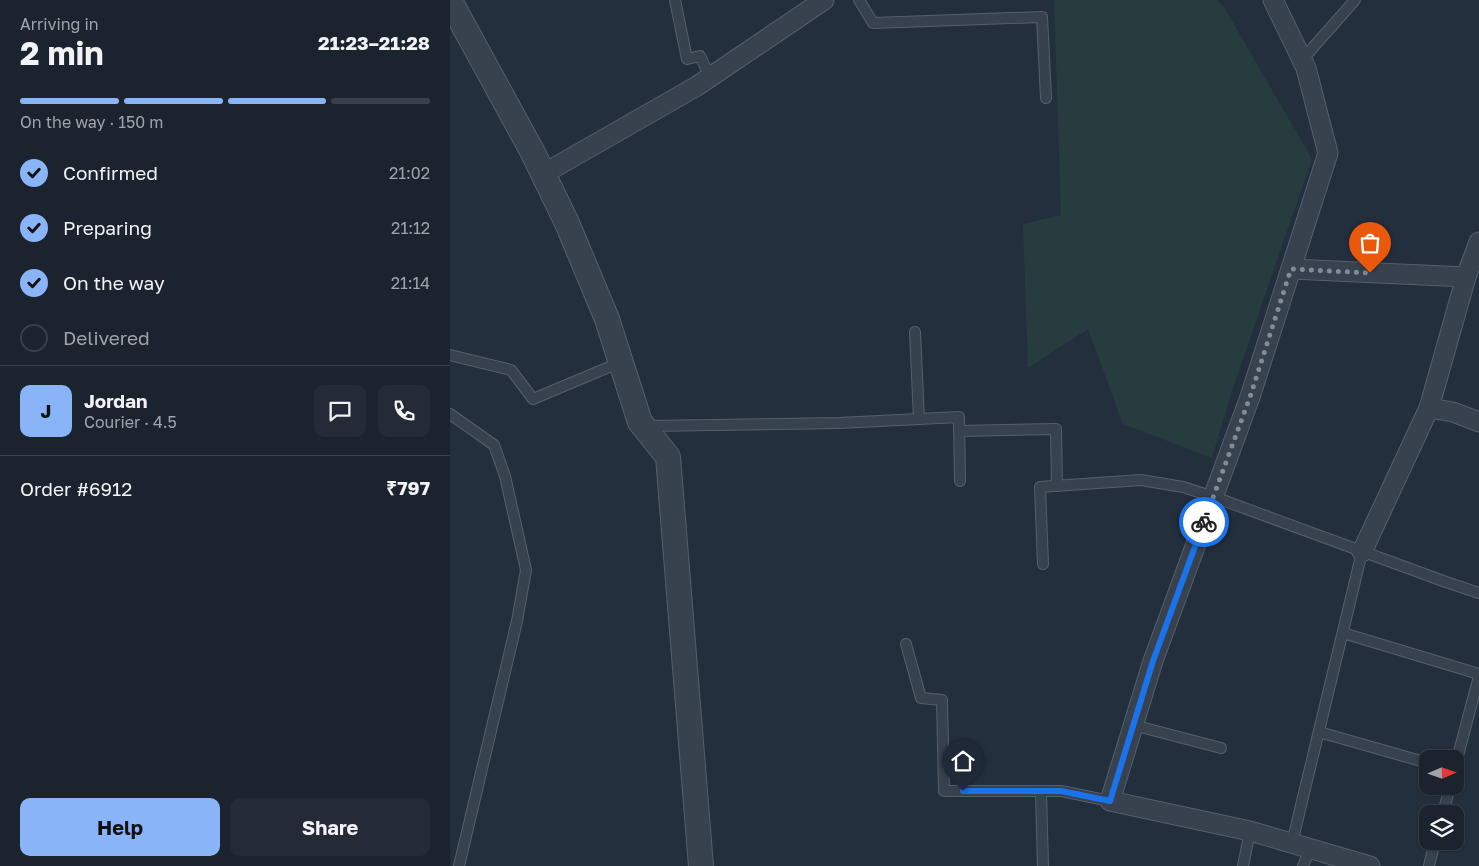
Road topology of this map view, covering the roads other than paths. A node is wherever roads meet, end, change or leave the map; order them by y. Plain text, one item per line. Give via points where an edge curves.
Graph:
1 (675, 0) edge
2 (824, 0) edge
3 (859, 0) edge
4 (1273, 0) edge
5 (1355, 0) edge
6 (450, 1) edge
7 (1302, 60) junction
8 (710, 77) junction
9 (1046, 98) dead end
10 (543, 174) junction
11 (1478, 248) edge
12 (1291, 269) junction
13 (1466, 277) junction
14 (915, 332) dead end
15 (450, 354) edge
16 (621, 362) junction
17 (1430, 408) junction
18 (450, 414) edge
19 (919, 419) junction
20 (1479, 422) edge
21 (643, 426) junction
22 (959, 431) junction
23 (960, 481) dead end
24 (1056, 486) junction
25 (1214, 497) junction
26 (1362, 552) junction
27 (1043, 564) dead end
28 (1479, 592) edge
29 (1343, 633) junction
30 (906, 644) dead end
31 (1479, 675) edge
32 (1133, 725) junction
33 (1318, 732) junction
34 (1220, 748) dead end
35 (1459, 750) edge
36 (1419, 760) edge
37 (1041, 791) junction
38 (1110, 801) junction
39 (1250, 831) junction
40 (1292, 843) junction
41 (1433, 850) edge
42 (1307, 857) edge
43 (450, 863) edge
44 (459, 866) edge
45 (701, 866) edge
46 (1043, 866) edge
47 (1243, 866) edge
48 (1370, 866) edge
49 (1429, 866) edge

1 - 8 lane via 687,59 700,56
2 - 8 street
3 - 9 lane via 873,23 1042,17
4 - 7 street
5 - 7 lane
6 - 10 street
7 - 12 street via 1328,153
8 - 10 street
10 - 16 street via 567,223
11 - 13 street
12 - 13 street
12 - 25 street
13 - 17 street
14 - 19 lane
15 - 16 lane via 511,370 533,399
16 - 21 street
17 - 20 street
17 - 26 street
18 - 44 lane via 494,445 505,476 526,570 518,621
19 - 21 lane
19 - 22 lane via 958,417
21 - 45 street via 668,457
22 - 23 lane
22 - 24 lane via 1056,429
24 - 25 lane via 1141,480
24 - 27 lane via 1040,487
25 - 26 lane
25 - 32 street via 1153,661
26 - 28 lane
26 - 29 lane
29 - 31 lane
29 - 33 lane
30 - 37 lane via 920,698 942,700 944,791
31 - 35 lane
32 - 34 lane
32 - 38 street
33 - 36 lane
33 - 40 lane
37 - 38 lane via 1061,791
37 - 46 lane
38 - 39 street
39 - 40 street
39 - 47 lane
40 - 42 street
41 - 49 lane
42 - 48 street
43 - 44 lane

